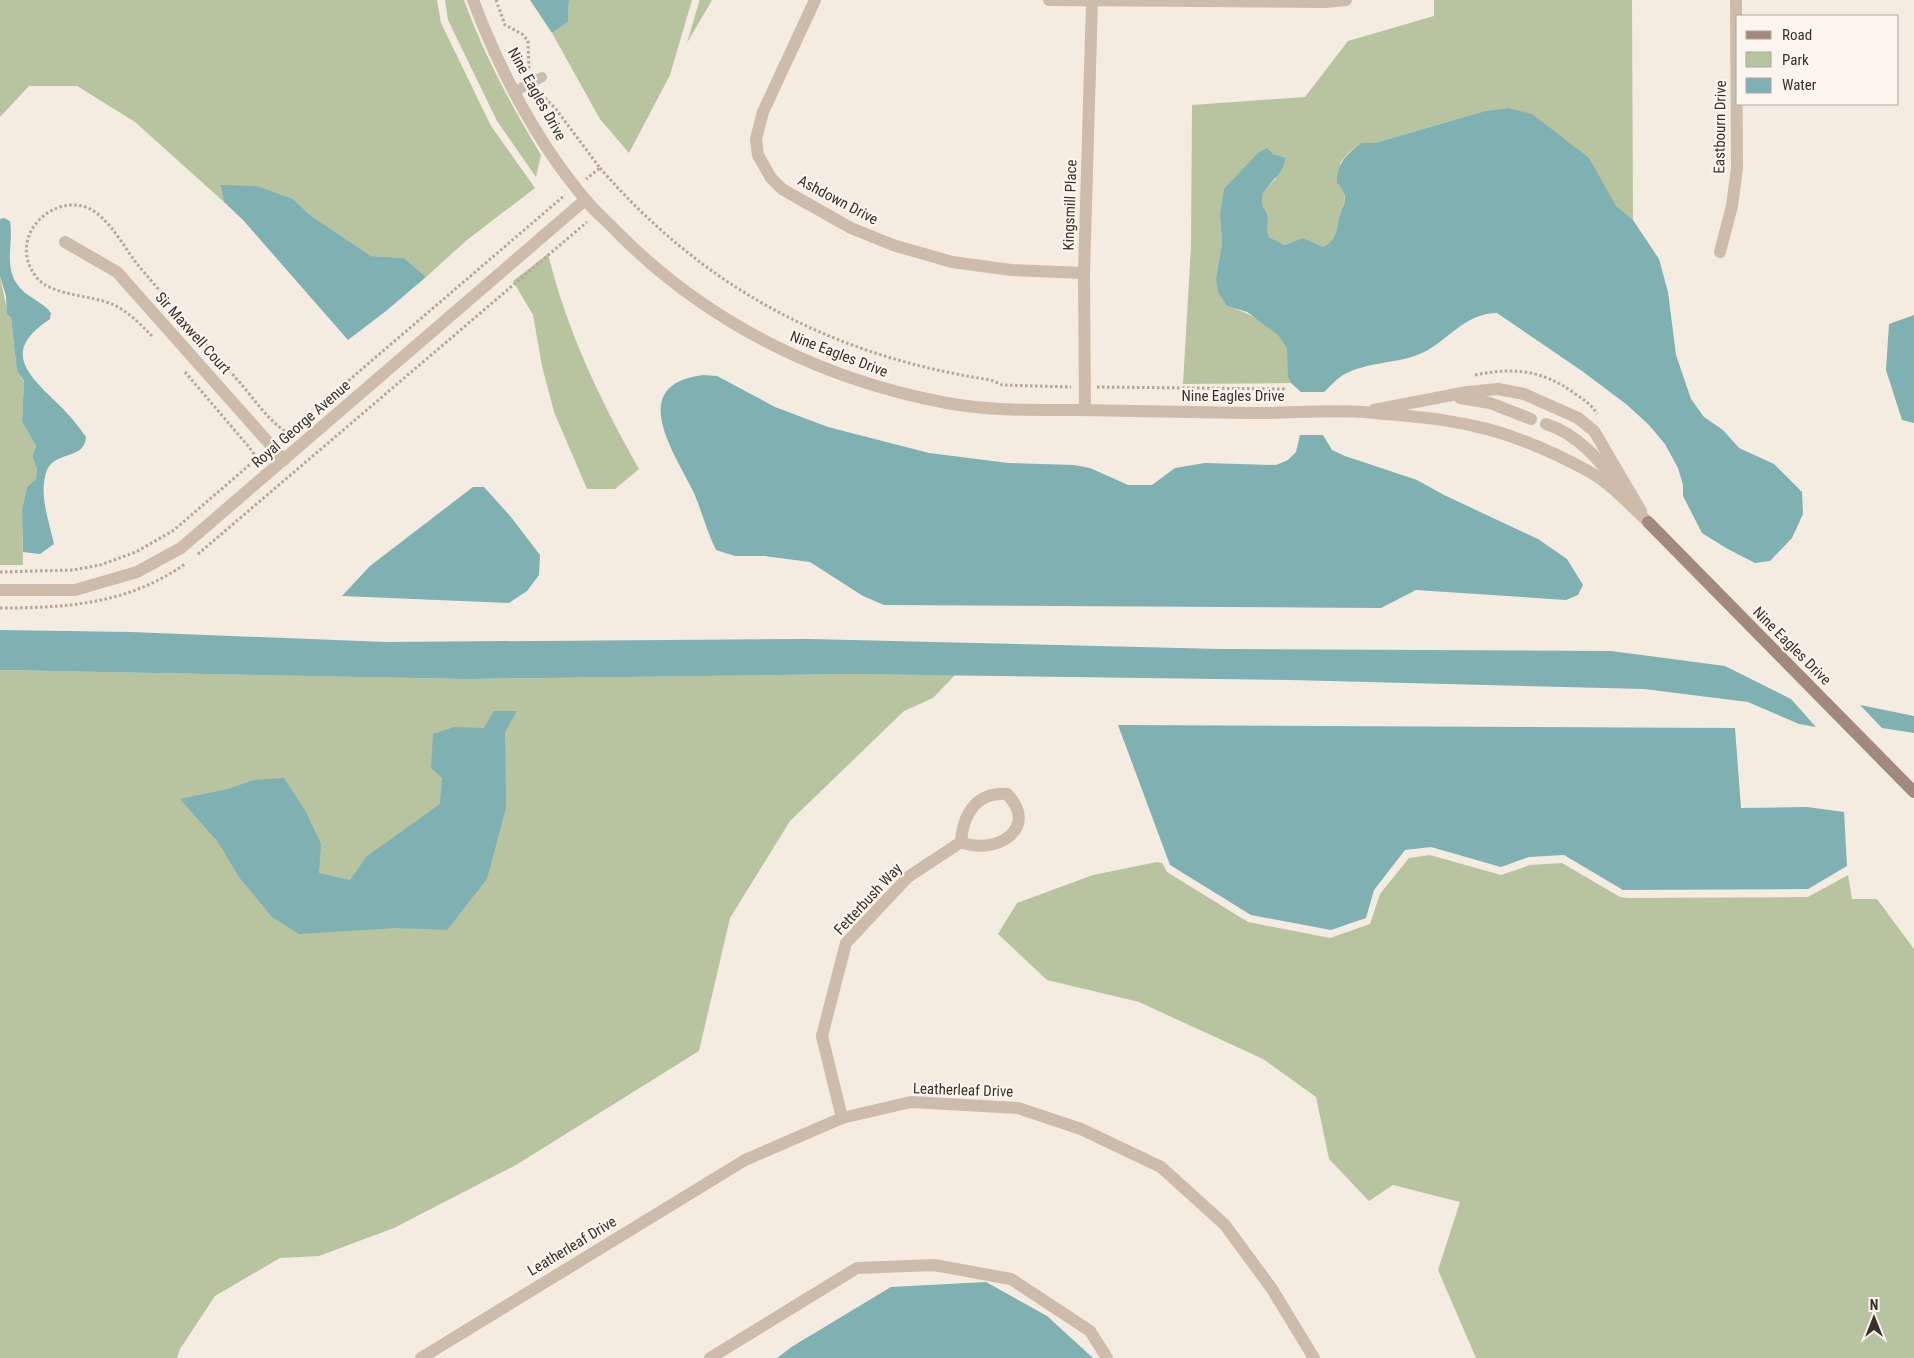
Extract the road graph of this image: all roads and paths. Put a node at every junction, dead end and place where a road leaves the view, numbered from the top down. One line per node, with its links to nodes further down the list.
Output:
1 (473, 0): 11 (street, Nine Eagles Drive)
2 (496, 0): 10 (path)
3 (814, 0): 19 (street, Ashdown Drive)
4 (1049, 0): 7 (street)
5 (1346, 0): 8 (street)
6 (1736, 0): 9 (street, Eastbourn Drive)
7 (1092, 1): 8 (street); 19 (street, Kingsmill Place)
8 (1325, 1)
9 (1736, 15)
10 (538, 79): 11 (lane); 13 (path)
11 (514, 92): 16 (street, Nine Eagles Drive)
12 (1737, 105): 18 (street, Eastbourn Drive)
13 (600, 168): 14 (path); 23 (path)
14 (584, 180)
15 (568, 193): 20 (path)
16 (585, 200): 27 (street, Nine Eagles Drive); 32 (street, Royal George Avenue)
17 (66, 242): 32 (street, Sir Maxwell Court)
18 (1720, 252)
19 (1084, 273): 27 (street, Kingsmill Place)
20 (156, 339)
21 (178, 365): 34 (path)
22 (1471, 376): 29 (path)
23 (1071, 388)
24 (1095, 388): 26 (path)
25 (1448, 396): 28 (street, Nine Eagles Drive); 30 (street, Nine Eagles Drive); 33 (street, Nine Eagles Drive)
26 (1292, 398)
27 (1085, 410): 28 (street, Nine Eagles Drive)
28 (1361, 412): 33 (street, Nine Eagles Drive)
29 (1598, 416)
30 (1531, 419)
31 (1546, 424): 33 (street, Nine Eagles Drive)
32 (284, 460): 35 (street, Royal George Avenue)
33 (1648, 522): 36 (street, Nine Eagles Drive)
34 (0, 572)
35 (0, 590)
36 (1914, 792)
37 (961, 842): 37 (street); 38 (street, Fetterbush Way)
38 (842, 1118): 39 (street, Leatherleaf Drive); 42 (street, Leatherleaf Drive)
39 (421, 1358)
40 (710, 1358): 41 (street)
41 (1107, 1358)
42 (1314, 1358)

